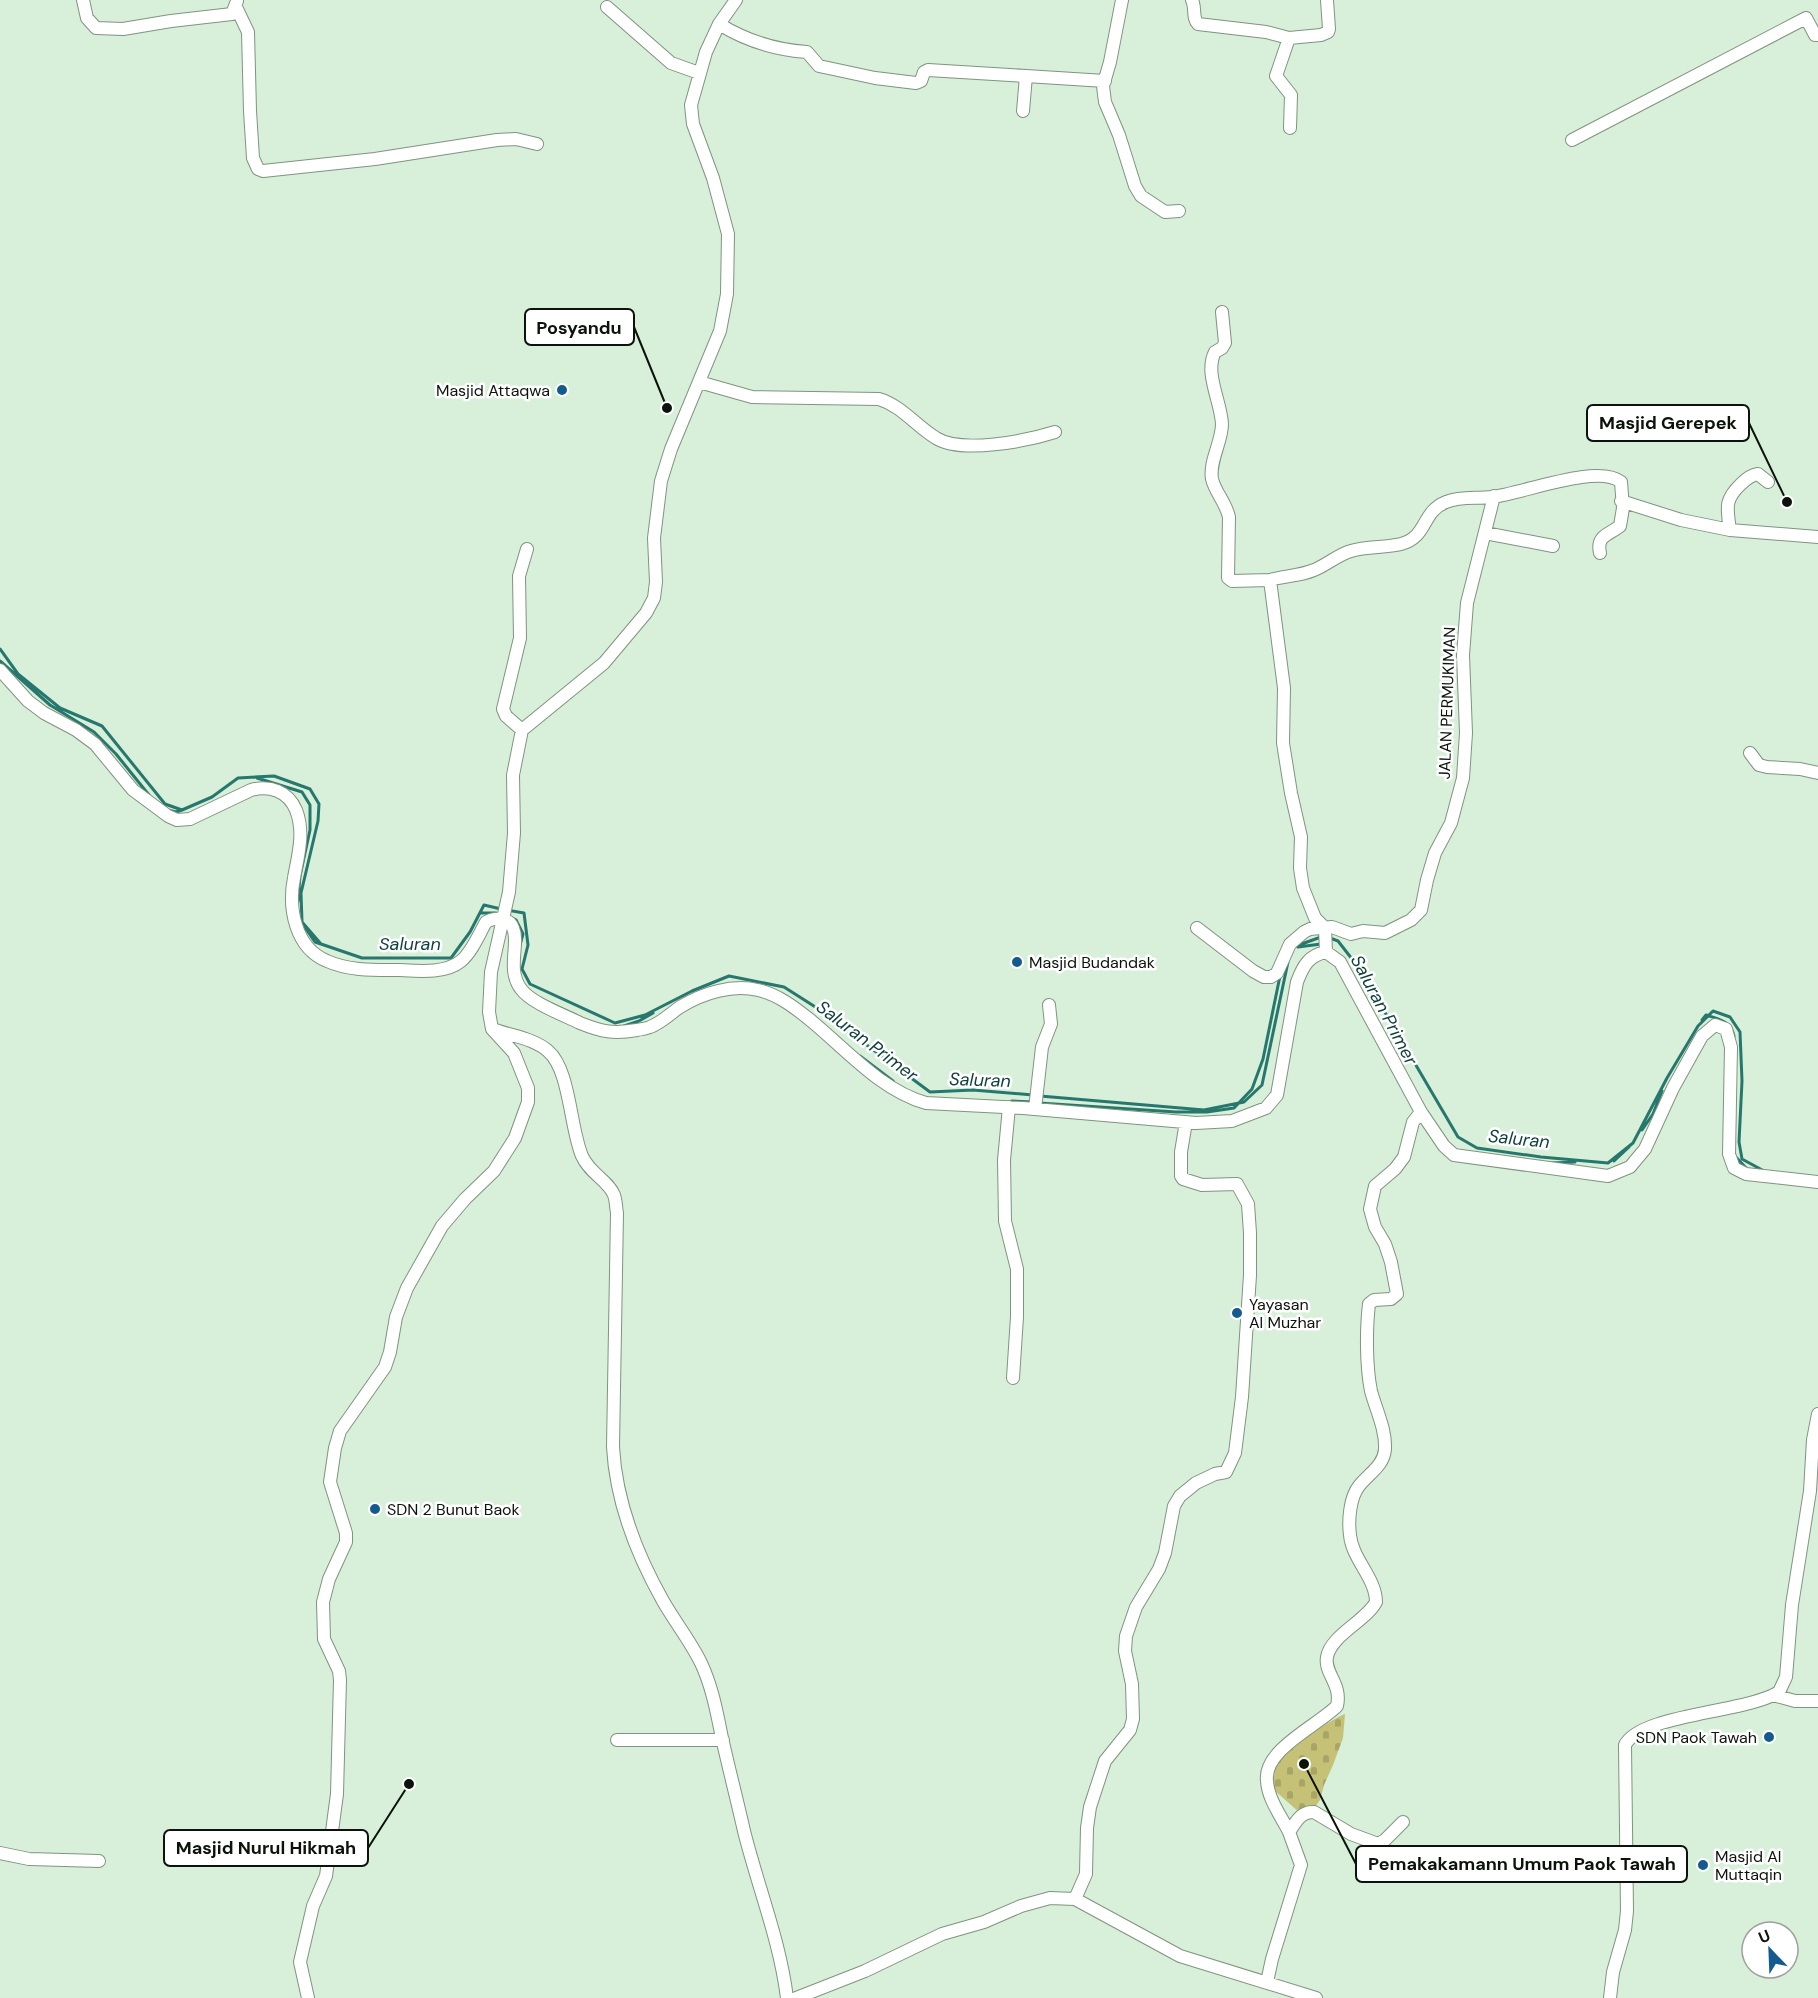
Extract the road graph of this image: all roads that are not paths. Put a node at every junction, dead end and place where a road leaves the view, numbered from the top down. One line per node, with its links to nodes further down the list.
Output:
1 (83, 0): 6 (street)
2 (736, 0): 8 (street)
3 (1122, 0): 13 (street)
4 (1192, 0): 10 (street)
5 (1327, 0): 10 (street)
6 (236, 3): 17 (street)
7 (607, 7): 11 (street)
8 (719, 24): 11 (street); 12 (street)
9 (1818, 35): 16 (street)
10 (1289, 38): 15 (street)
11 (699, 74): 20 (street)
12 (1026, 76): 13 (street); 14 (street)
13 (1105, 81): 18 (street)
14 (1023, 111)
15 (1290, 128)
16 (1572, 140)
17 (537, 144)
18 (1179, 212)
19 (1222, 312): 31 (street)
20 (699, 382): 21 (street); 33 (street)
21 (1055, 432)
22 (1768, 482): 25 (street)
23 (1494, 496): 24 (street); 26 (street, JALAN PERMUKIMAN); 31 (street)
24 (1621, 501): 25 (street); 30 (street)
25 (1730, 530): 27 (street)
26 (1485, 533): 28 (street); 38 (street, JALAN PERMUKIMAN)
27 (1818, 537)
28 (1553, 546)
29 (527, 549): 33 (street)
30 (1600, 553)
31 (1270, 580): 38 (street)
32 (0, 670): 36 (street)
33 (522, 730): 36 (street)
34 (1750, 753): 35 (street)
35 (1818, 773)
36 (502, 917): 41 (street); 43 (street)
37 (1197, 928): 38 (street, JALAN PERMUKIMAN)
38 (1325, 930): 39 (street)
39 (1326, 950): 44 (street); 45 (street)
40 (1050, 1005): 42 (street)
41 (492, 1029): 52 (street); 59 (street)
42 (1036, 1101): 43 (street); 45 (street)
43 (1009, 1107): 47 (street)
44 (1421, 1112): 46 (street); 54 (street)
45 (1186, 1122): 57 (street)
46 (1818, 1182)
47 (1013, 1378)
48 (1817, 1418): 49 (street)
49 (1776, 1693): 50 (street); 63 (street)
50 (1818, 1699)
51 (617, 1740): 52 (street)
52 (723, 1740): 60 (street)
53 (1402, 1822): 54 (street)
54 (1289, 1832): 58 (street)
55 (0, 1852): 56 (street)
56 (99, 1861)
57 (1075, 1899): 58 (street); 61 (street)
58 (1267, 1982): 62 (street)
59 (308, 1998)
60 (787, 1998)
61 (796, 1998)
62 (1316, 1998)
63 (1610, 1998)

